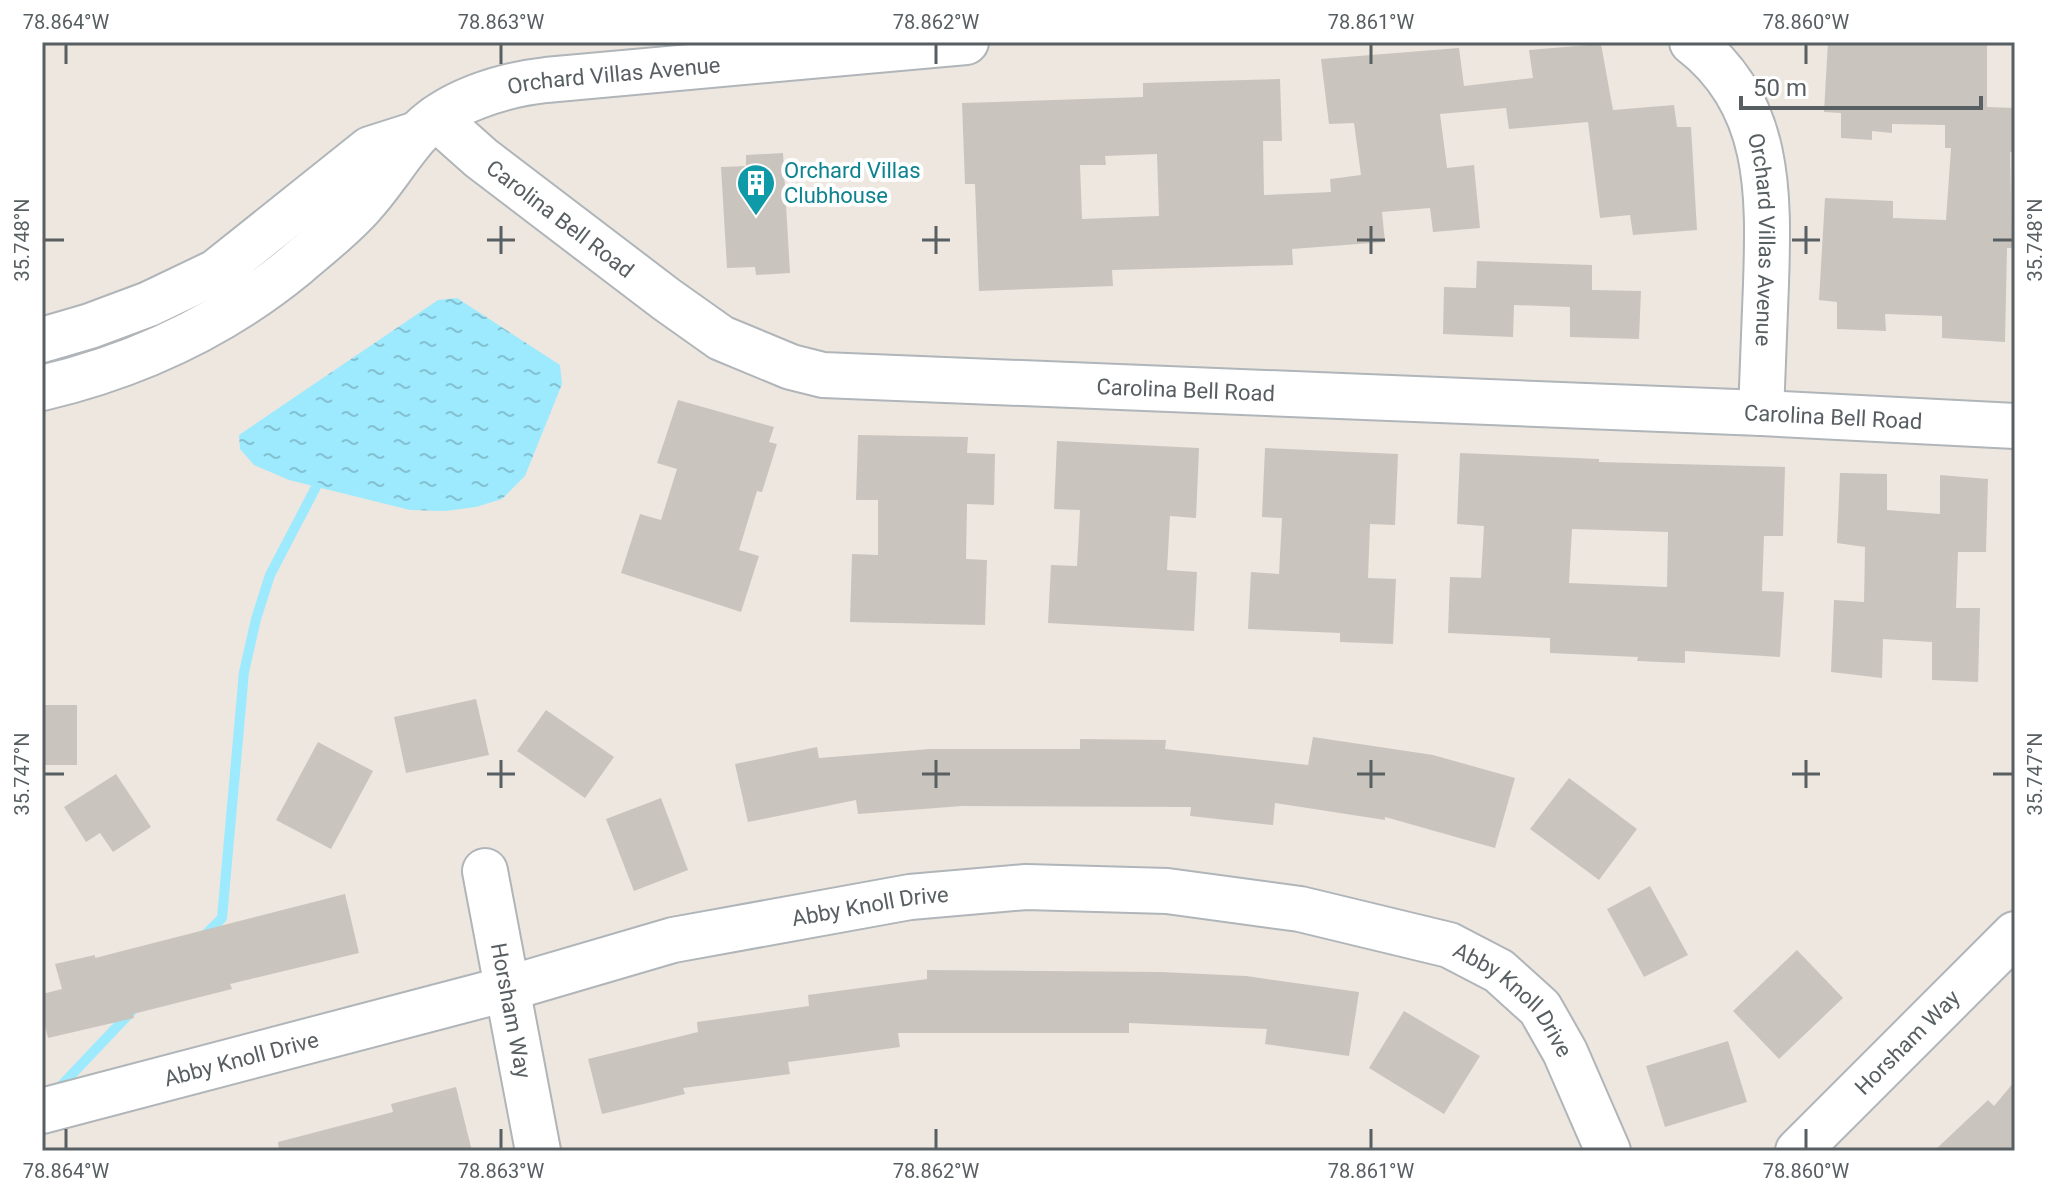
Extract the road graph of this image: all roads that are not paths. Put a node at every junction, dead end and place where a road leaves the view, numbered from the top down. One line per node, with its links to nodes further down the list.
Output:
1 (966, 42): 3 (street, Orchard Villas Avenue)
2 (1692, 42): 8 (street, Orchard Villas Avenue)
3 (427, 126): 4 (street, Orchard Villas Avenue); 6 (street, Orchard Villas Avenue); 8 (street, Carolina Bell Road)
4 (149, 304): 5 (street, Orchard Villas Avenue); 6 (street)
5 (42, 340)
6 (171, 345): 7 (street, Orchard Villas Avenue)
7 (42, 388)
8 (1761, 413): 9 (street, Carolina Bell Road)
9 (2015, 426)
10 (485, 871): 12 (street, Horsham Way)
11 (2015, 934): 16 (street, Horsham Way)
12 (506, 989): 13 (street, Abby Knoll Drive); 14 (street, Horsham Way); 15 (street, Abby Knoll Drive)
13 (42, 1111)
14 (538, 1151)
15 (1608, 1151)
16 (1798, 1151)

